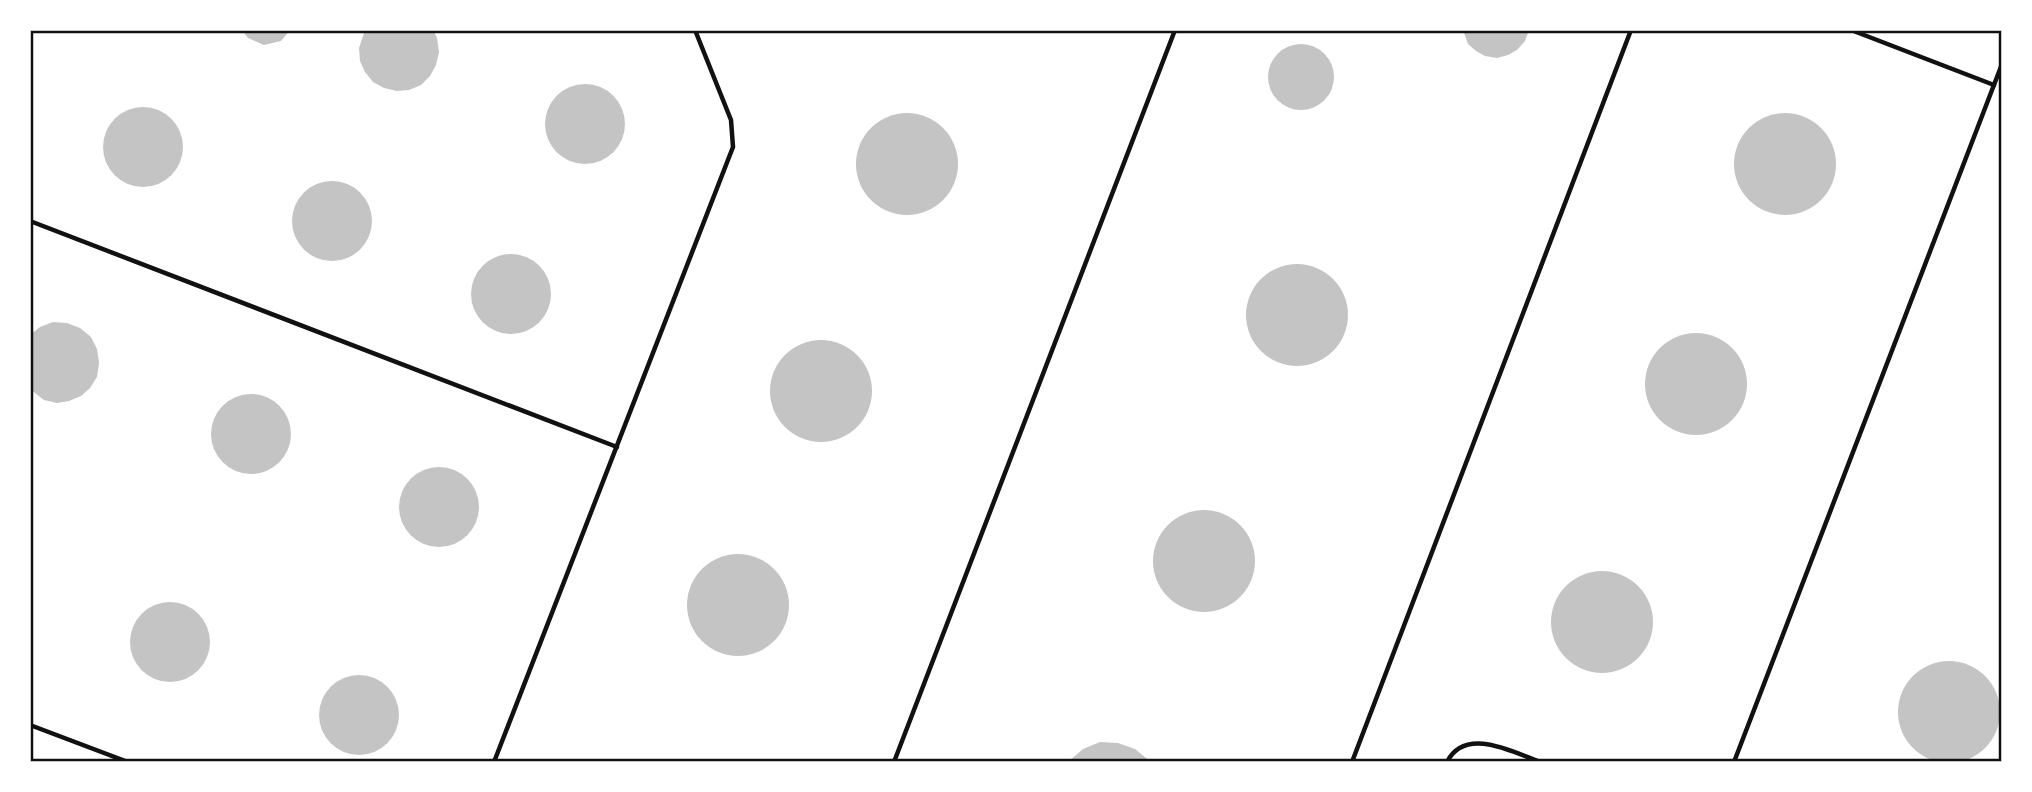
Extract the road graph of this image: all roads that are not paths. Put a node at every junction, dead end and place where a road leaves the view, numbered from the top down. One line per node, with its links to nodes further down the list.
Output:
1 (695, 30): 8 (lane)
2 (1175, 30): 12 (lane)
3 (1631, 30): 13 (lane)
4 (1850, 30): 6 (lane)
5 (2002, 64): 6 (lane)
6 (1994, 85): 16 (lane)
7 (30, 221): 8 (lane)
8 (617, 447): 11 (lane)
9 (30, 725): 10 (lane)
10 (128, 762)
11 (494, 762)
12 (894, 762)
13 (1352, 762)
14 (1447, 762): 15 (lane)
15 (1540, 762)
16 (1734, 762)

